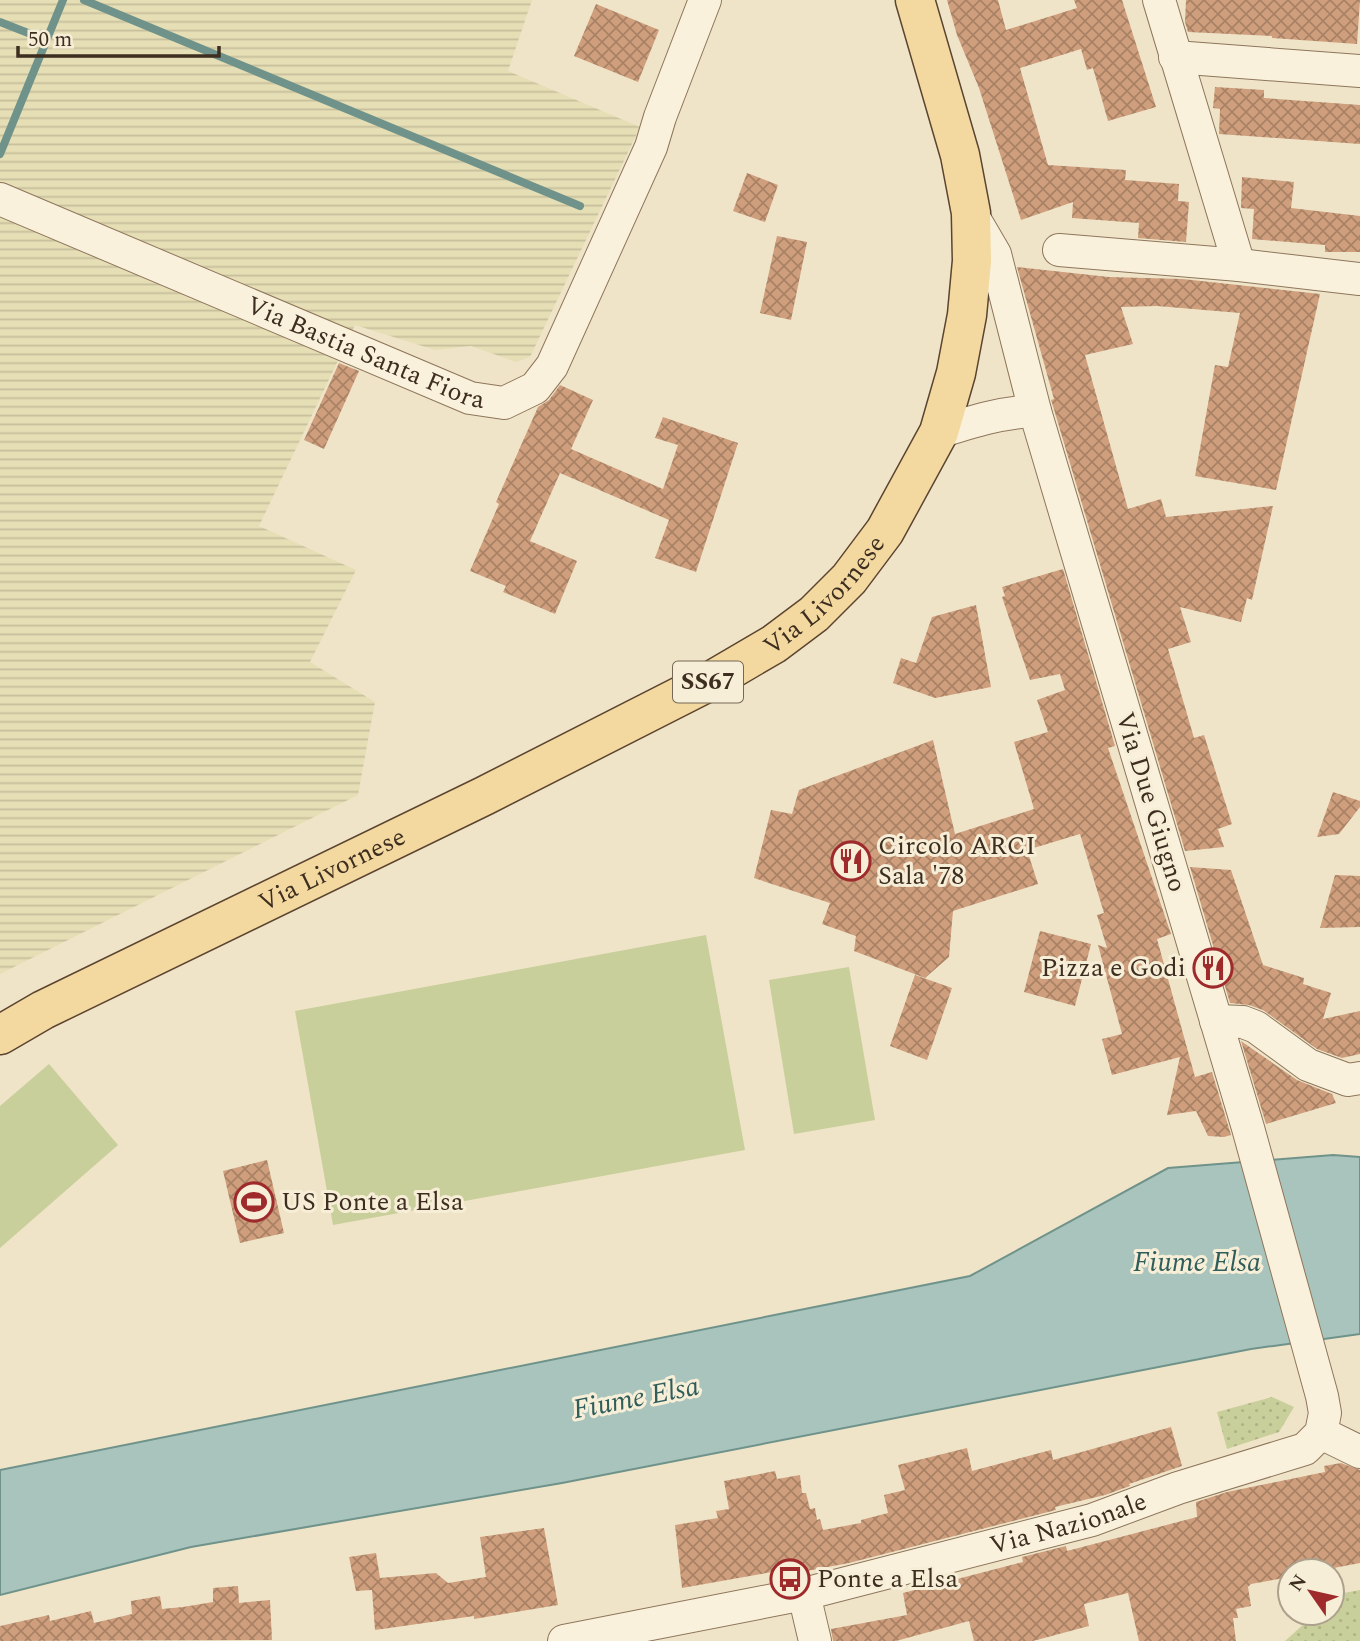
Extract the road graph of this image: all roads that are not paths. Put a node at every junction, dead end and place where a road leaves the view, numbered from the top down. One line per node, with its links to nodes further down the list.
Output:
1 (705, 0): 6 (street, Via Bastia Santa Fiora)
2 (915, 0): 7 (main road, Via Livornese / SS67)
3 (1159, 0): 4 (street)
4 (1175, 57): 5 (street); 9 (street)
5 (1360, 71)
6 (0, 200)
7 (971, 213): 11 (street, Via Due Giugno); 12 (main road, Via Livornese / SS67)
8 (1059, 250): 9 (street)
9 (1238, 265): 10 (street)
10 (1360, 279)
11 (1035, 411): 12 (street); 13 (street, Via Due Giugno)
12 (939, 432): 14 (main road, Via Livornese / SS67)
13 (1216, 1021): 15 (street); 16 (street, Via Due Giugno)
14 (0, 1035)
15 (1360, 1078)
16 (1321, 1433): 17 (street); 18 (street, Via Nazionale)
17 (1360, 1452)
18 (804, 1594): 19 (street, Via Nazionale); 20 (street)
19 (564, 1641)
20 (815, 1641)

